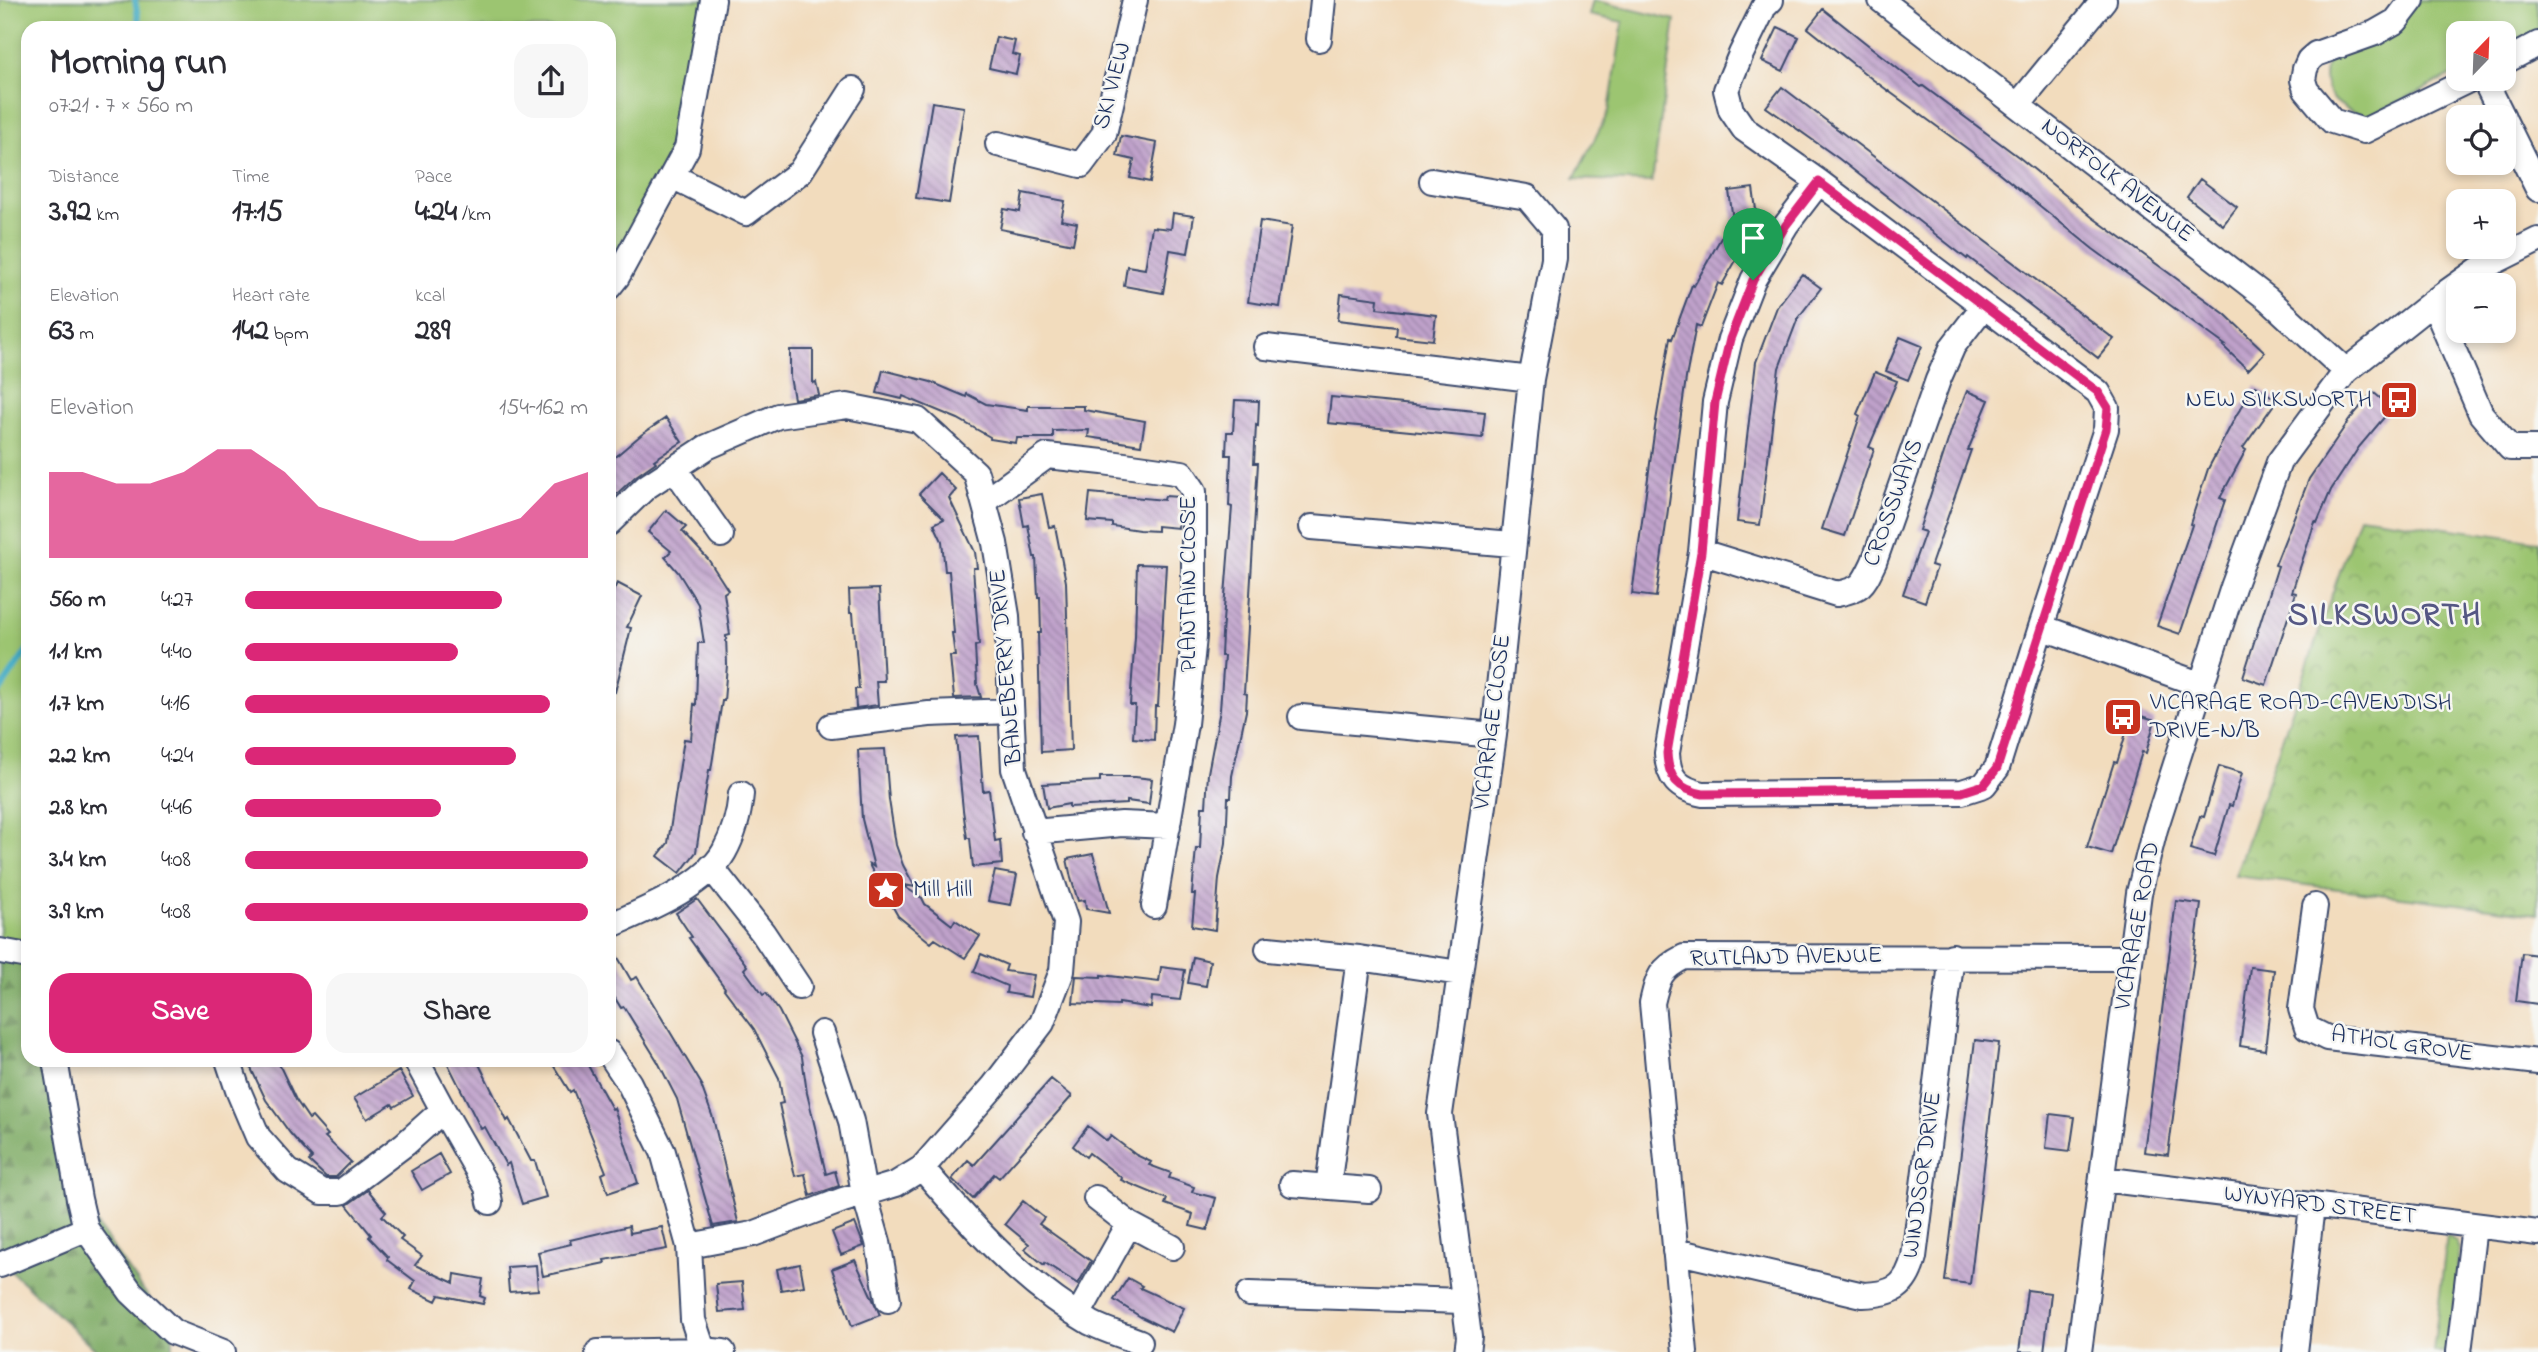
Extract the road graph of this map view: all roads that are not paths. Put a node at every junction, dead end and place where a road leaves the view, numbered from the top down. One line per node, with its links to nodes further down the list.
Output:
1 (713, 0): 16 (street)
2 (1135, 0): 15 (street, SKI VIEW)
3 (1323, 0): 8 (street)
4 (1771, 0): 18 (street)
5 (1881, 0): 13 (street, NORFOLK AVENUE)
6 (2104, 0): 13 (street)
7 (2412, 0): 12 (street)
8 (1319, 39)
9 (2538, 44): 10 (street)
10 (2516, 56)
11 (853, 89): 16 (street)
12 (2446, 91)
13 (2018, 105): 25 (street, NORFOLK AVENUE)
14 (2516, 143): 19 (street)
15 (999, 144)
16 (672, 176): 21 (street)
17 (1432, 181): 26 (street, VICARAGE CLOSE)
18 (1819, 182): 23 (street); 34 (street)
19 (2538, 189)
20 (2538, 240): 22 (street, VICARAGE ROAD)
21 (616, 278)
22 (2433, 302): 25 (street, VICARAGE ROAD); 27 (street)
23 (1983, 307): 34 (street, CROSSWAYS); 35 (street)
24 (1266, 347): 26 (street)
25 (2346, 371): 36 (street, VICARAGE ROAD)
26 (1531, 379): 33 (street, VICARAGE CLOSE)
27 (2538, 448)
28 (674, 468): 29 (street, BANEBERRY DRIVE); 30 (street, BANEBERRY DRIVE); 32 (street)
29 (984, 502): 37 (street, BANEBERRY DRIVE); 42 (street, PLANTAIN CLOSE)
30 (616, 516)
31 (1312, 527): 33 (street)
32 (721, 535)
33 (1512, 544): 40 (street, VICARAGE CLOSE)
34 (1701, 552): 35 (street)
35 (2041, 628): 36 (street)
36 (2202, 685): 53 (street, VICARAGE ROAD)
37 (1011, 711): 39 (street); 43 (street, BANEBERRY DRIVE)
38 (1301, 717): 40 (street)
39 (831, 726)
40 (1494, 735): 54 (street, VICARAGE CLOSE)
41 (741, 794): 44 (street)
42 (1168, 826): 43 (street); 45 (street, PLANTAIN CLOSE)
43 (1034, 832): 63 (street, BANEBERRY DRIVE)
44 (711, 867): 47 (street); 55 (street)
45 (1154, 906)
46 (2315, 906): 57 (street, ATHOL GROVE)
47 (616, 923)
48 (1268, 949): 52 (street)
49 (0, 951): 50 (street)
50 (21, 956)
51 (1952, 956): 53 (street, RUTLAND AVENUE); 78 (street, WINDSOR DRIVE); 78 (street, RUTLAND AVENUE)
52 (1359, 958): 54 (street); 66 (street)
53 (2130, 958): 64 (street, VICARAGE ROAD)
54 (1460, 973): 82 (street, VICARAGE CLOSE)
55 (799, 987)
56 (822, 1033): 68 (street)
57 (2538, 1062)
58 (616, 1064): 76 (street)
59 (56, 1067): 74 (street)
60 (230, 1067): 62 (street)
61 (420, 1067): 62 (street)
62 (443, 1110): 70 (street)
63 (922, 1168): 68 (street, BANEBERRY DRIVE); 83 (street)
64 (2102, 1180): 71 (street, WYNYARD STREET); 91 (street, VICARAGE ROAD)
65 (1293, 1184): 66 (street)
66 (1328, 1187): 67 (street)
67 (1368, 1190)
68 (864, 1193): 76 (street, BANEBERRY DRIVE); 81 (street)
69 (1096, 1198): 72 (street)
70 (490, 1202)
71 (2312, 1206): 73 (street, WYNYARD STREET); 92 (street)
72 (1129, 1224): 77 (street); 83 (street)
73 (2474, 1226): 75 (street, WYNYARD STREET); 93 (street)
74 (86, 1229): 79 (street); 84 (street)
75 (2538, 1233)
76 (689, 1246): 86 (street)
77 (1172, 1247)
78 (1675, 1251): 90 (street, RUTLAND AVENUE)
79 (0, 1265)
80 (1249, 1294): 82 (street)
81 (888, 1300)
82 (1463, 1301): 89 (street, VICARAGE CLOSE)
83 (1078, 1315): 85 (street)
84 (173, 1342): 87 (street)
85 (1140, 1342)
86 (713, 1351): 88 (street)
87 (223, 1352)
88 (598, 1352)
89 (1467, 1352)
90 (1685, 1352)
91 (2079, 1352)
92 (2295, 1352)
93 (2459, 1352)

